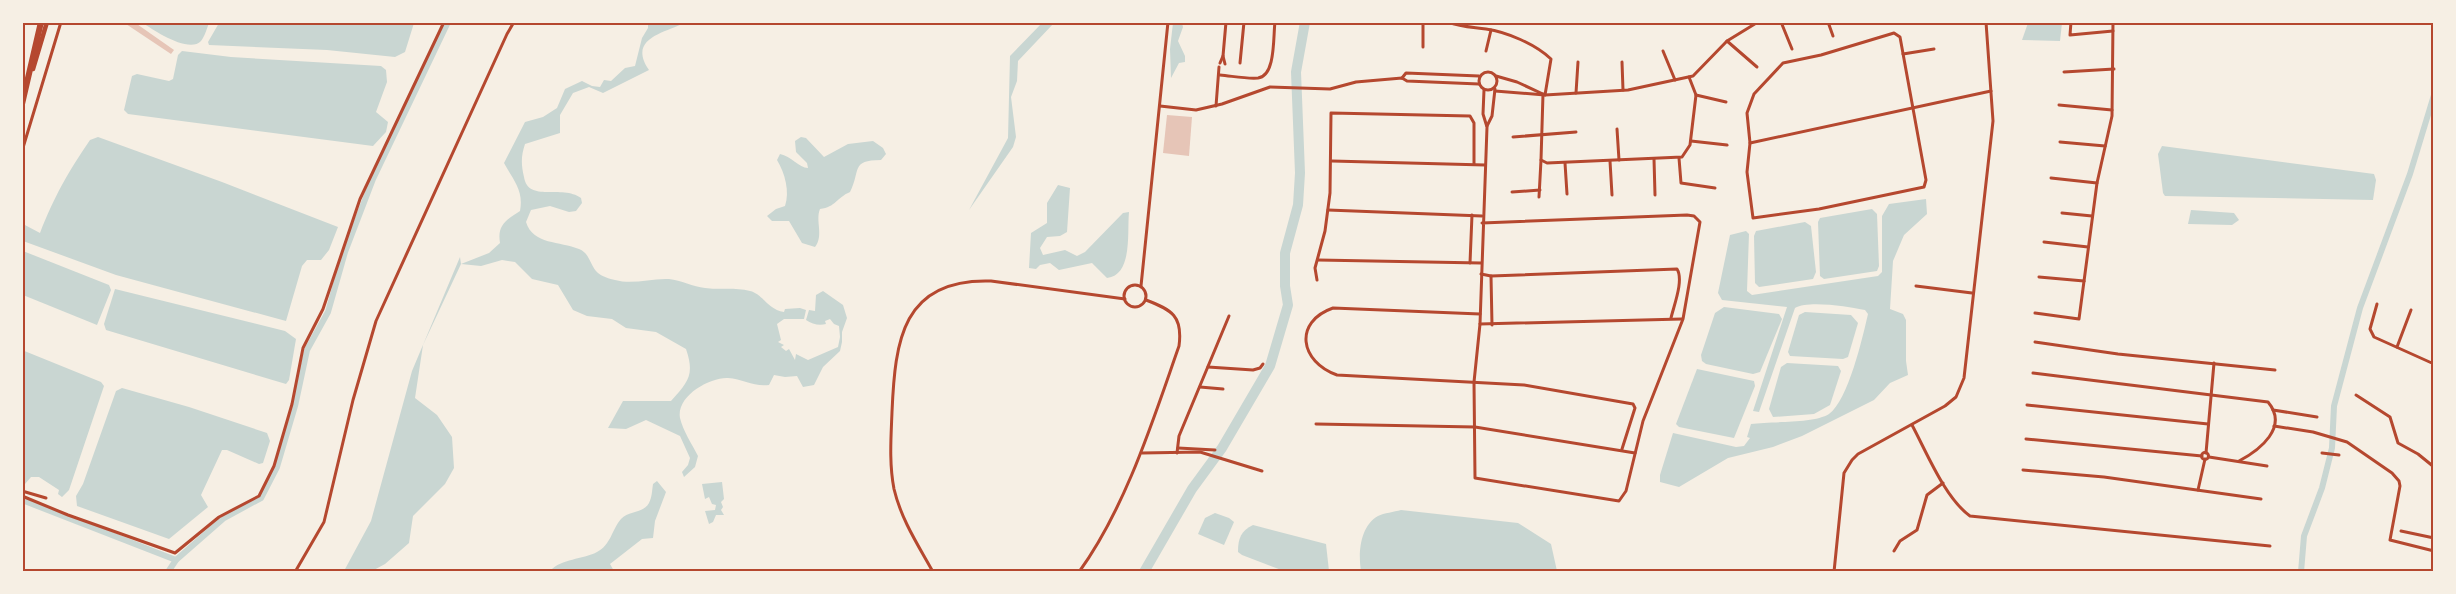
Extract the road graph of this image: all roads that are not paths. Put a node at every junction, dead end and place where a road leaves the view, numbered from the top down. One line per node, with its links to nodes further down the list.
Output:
1 (41, 22): 50 (highway)
2 (47, 22): 50 (main road)
3 (61, 22): 66 (street)
4 (444, 22): 155 (street)
5 (514, 22): 163 (street)
6 (1168, 22): 52 (street)
7 (1226, 22): 28 (street)
8 (1244, 22): 31 (street)
9 (1275, 22): 33 (street)
10 (1424, 22): 22 (street)
11 (1448, 22): 18 (street)
12 (1758, 22): 21 (street)
13 (1781, 22): 23 (street)
14 (1828, 22): 20 (street)
15 (1986, 22): 45 (street)
16 (2071, 22): 19 (street)
17 (2113, 23): 19 (street)
18 (1491, 30): 25 (street); 47 (street)
19 (2114, 31): 34 (street)
20 (1833, 36)
21 (1727, 41): 32 (street); 38 (street)
22 (1423, 46)
23 (1792, 49)
24 (1934, 49): 27 (street)
25 (1486, 51)
26 (1663, 51): 40 (street)
27 (1903, 54): 54 (street); 63 (street)
28 (1223, 56): 33 (street); 33 (street)
29 (1578, 62): 46 (street)
30 (1622, 62): 44 (street)
31 (1240, 63)
32 (1757, 67)
33 (1220, 69): 53 (street)
34 (2114, 69): 35 (street); 55 (street)
35 (2064, 72)
36 (1479, 76): 37 (street); 39 (street); 41 (street)
37 (1496, 76): 42 (street); 47 (street)
38 (1689, 77): 40 (street); 48 (street)
39 (1401, 78): 41 (street); 53 (street)
40 (1675, 80): 44 (street)
41 (1479, 84): 43 (street)
42 (1495, 89): 43 (street); 47 (street); 56 (street)
43 (1484, 90): 56 (street)
44 (1623, 90): 46 (street)
45 (1992, 91): 54 (street); 103 (street)
46 (1576, 93): 47 (street)
47 (1544, 94): 59 (street)
48 (1696, 95): 49 (street); 61 (street)
49 (1726, 102)
50 (22, 104)
51 (2059, 105): 55 (street)
52 (1160, 106): 53 (street); 101 (street)
53 (1216, 106)
54 (1913, 108): 63 (street); 63 (street)
55 (2112, 110): 65 (street)
56 (1486, 128): 75 (street)
57 (1617, 129): 70 (street)
58 (1576, 132): 59 (street)
59 (1542, 136): 60 (street); 69 (street)
60 (1513, 137)
61 (1691, 141): 64 (street); 67 (street)
62 (2060, 141): 65 (street)
63 (1750, 143)
64 (1727, 145)
65 (2105, 146): 77 (street)
66 (22, 151)
67 (1679, 158): 68 (street); 78 (street)
68 (1654, 159): 70 (street); 83 (street)
69 (1541, 160): 73 (street); 79 (street)
70 (1619, 160): 72 (street)
71 (1332, 161): 74 (street); 74 (street); 85 (street)
72 (1610, 161): 73 (street); 82 (street)
73 (1565, 163): 81 (street)
74 (1474, 164): 75 (street)
75 (1485, 165): 88 (street)
76 (2051, 178): 77 (street)
77 (2097, 183): 89 (street)
78 (1715, 188)
79 (1540, 190): 80 (street); 84 (street)
80 (1512, 192)
81 (1567, 194)
82 (1612, 195)
83 (1655, 195)
84 (1539, 197)
85 (1328, 210): 87 (street); 93 (street)
86 (2062, 213): 89 (street)
87 (1472, 215): 88 (street); 94 (street)
88 (1482, 216): 90 (street)
89 (2092, 216): 92 (street)
90 (1482, 223): 95 (street); 112 (street)
91 (2044, 242): 92 (street)
92 (2088, 247): 100 (street)
93 (1318, 260): 94 (street); 99 (street)
94 (1470, 263): 95 (street)
95 (1481, 263): 96 (street)
96 (1481, 274): 97 (street); 109 (street)
97 (1491, 276): 111 (street); 114 (street)
98 (2039, 277): 100 (street)
99 (1317, 280)
100 (2084, 281): 108 (street)
101 (1141, 286): 104 (street); 105 (street)
102 (1916, 286): 103 (street)
103 (1972, 293): 133 (street)
104 (1125, 299): 105 (street); 164 (street)
105 (1146, 300): 140 (street)
106 (2377, 304): 116 (street)
107 (2411, 310): 116 (street)
108 (2035, 313)
109 (1480, 314): 113 (street); 123 (street)
110 (1229, 316): 120 (street)
111 (1671, 318): 112 (street); 114 (street)
112 (1683, 319): 142 (street)
113 (1480, 324): 114 (street); 123 (street)
114 (1492, 326)
115 (2035, 342): 117 (street)
116 (2397, 347): 119 (street)
117 (2214, 363): 121 (street); 127 (street)
118 (1263, 364): 120 (street)
119 (2433, 364)
120 (1208, 367): 124 (street)
121 (2275, 370)
122 (2033, 373): 127 (street)
123 (1474, 382): 135 (street); 138 (street)
124 (1200, 387): 125 (street); 137 (street)
125 (1223, 389)
126 (2356, 395): 149 (street)
127 (2210, 396): 129 (street); 132 (street)
128 (2027, 405): 132 (street)
129 (2273, 410): 130 (street); 134 (street)
130 (2318, 417)
131 (1316, 424): 135 (street)
132 (2208, 424): 144 (street)
133 (1912, 425): 152 (street); 166 (street)
134 (2274, 426): 147 (street); 162 (street)
135 (1475, 427): 138 (street); 142 (street)
136 (2026, 439): 146 (street)
137 (1178, 447): 139 (street); 141 (street)
138 (1622, 449): 142 (street)
139 (1215, 450)
140 (1142, 453): 141 (street); 165 (street)
141 (1178, 453): 151 (street)
142 (1635, 453)
143 (2323, 453): 145 (street)
144 (2208, 455): 146 (street); 147 (street)
145 (2338, 455)
146 (2203, 458): 154 (street)
147 (2239, 461): 148 (street)
148 (2267, 466)
149 (2433, 467)
150 (2023, 470): 154 (street)
151 (1262, 471)
152 (1943, 483): 160 (street); 161 (street)
153 (22, 491): 156 (street)
154 (2198, 491): 157 (street)
155 (22, 496)
156 (46, 498)
157 (2261, 499)
158 (2401, 531): 159 (street)
159 (2433, 538)
160 (2270, 546)
161 (1894, 551)
162 (2433, 551)
163 (295, 572)
164 (933, 572)
165 (1079, 572)
166 (1834, 572)

